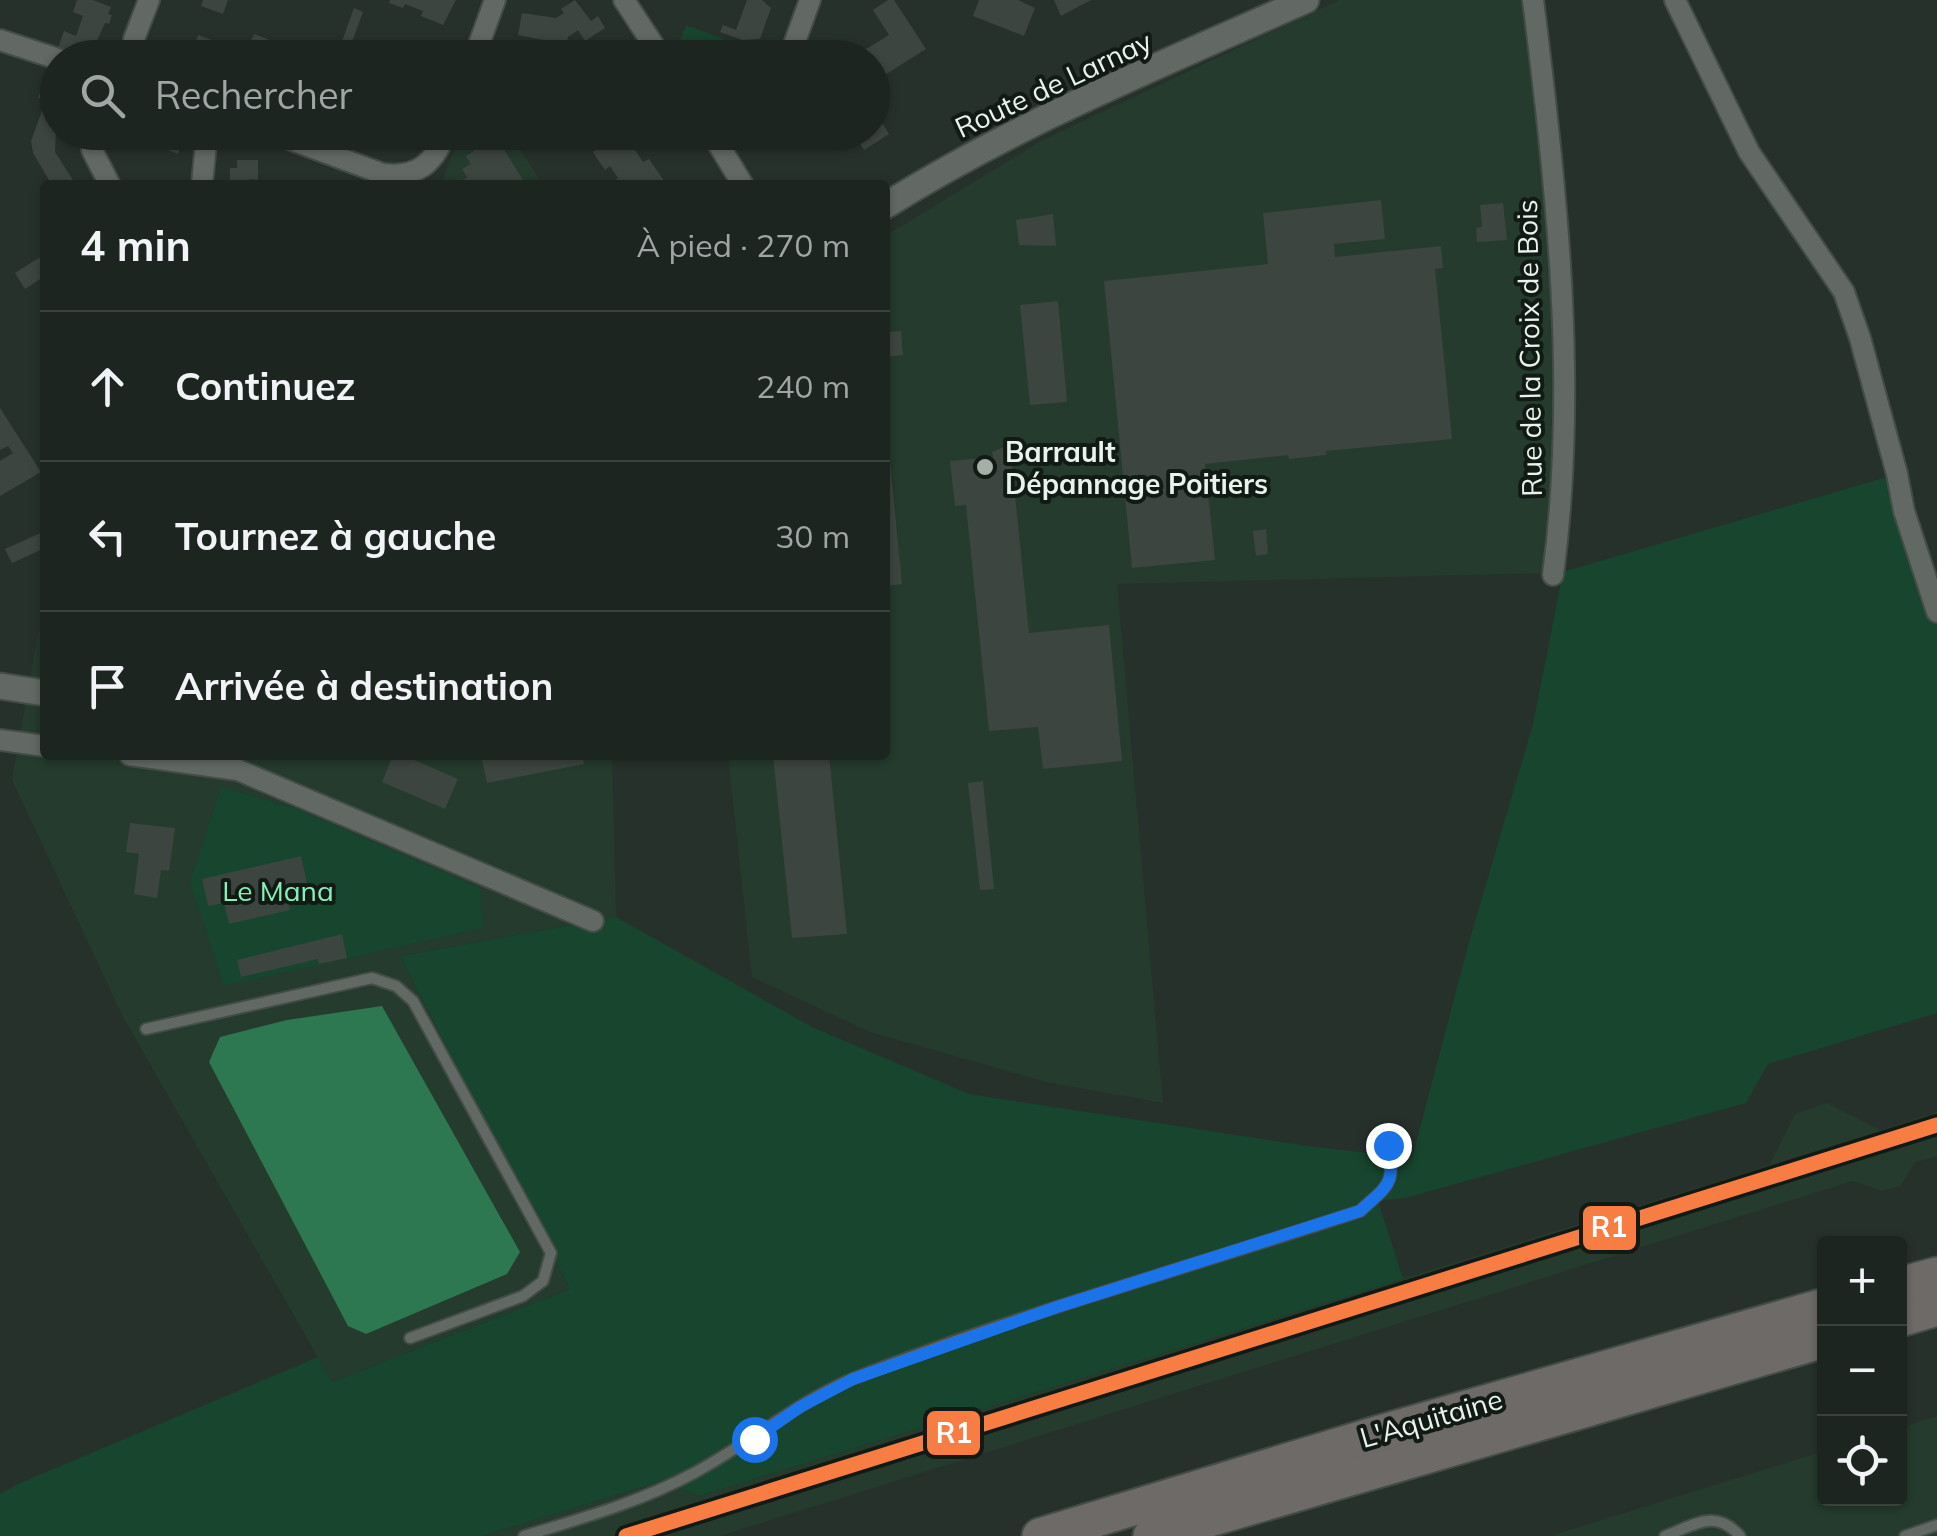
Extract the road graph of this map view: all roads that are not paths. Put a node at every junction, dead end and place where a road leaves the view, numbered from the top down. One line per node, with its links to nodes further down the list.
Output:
1 (149, 0): 9 (street)
2 (496, 0): 10 (street)
3 (624, 0): 11 (street)
4 (810, 0): 12 (street)
5 (1306, 0): 22 (street, Route de Larnay)
6 (1533, 0): 23 (street, Rue de la Croix de Bois)
7 (1675, 0): 24 (street)
8 (0, 40): 13 (street)
9 (134, 40)
10 (481, 40)
11 (650, 40)
12 (796, 40)
13 (40, 53)
14 (92, 150): 19 (street)
15 (205, 150): 20 (street)
16 (318, 150): 17 (street)
17 (437, 150)
18 (721, 150): 21 (street)
19 (107, 180)
20 (202, 180)
21 (740, 180)
22 (890, 203)
23 (1553, 575)
24 (1937, 612)
25 (0, 686): 26 (street)
26 (40, 692)
27 (0, 740): 28 (street)
28 (40, 745)
29 (166, 760): 30 (street)
30 (593, 921)
31 (146, 1029): 38 (lane)
32 (1388, 1145): 41 (lane)
33 (1937, 1275): 34 (highway)
34 (1907, 1283)
35 (1817, 1308): 42 (highway, L'Aquitaine)
36 (1937, 1308): 37 (highway)
37 (1907, 1316)
38 (410, 1338)
39 (1817, 1342): 43 (highway, L'Aquitaine)
40 (1937, 1525): 46 (lane)
41 (524, 1536)
42 (1040, 1536)
43 (1151, 1536)
44 (1665, 1536): 45 (lane)
45 (1740, 1536)
46 (1905, 1536)

